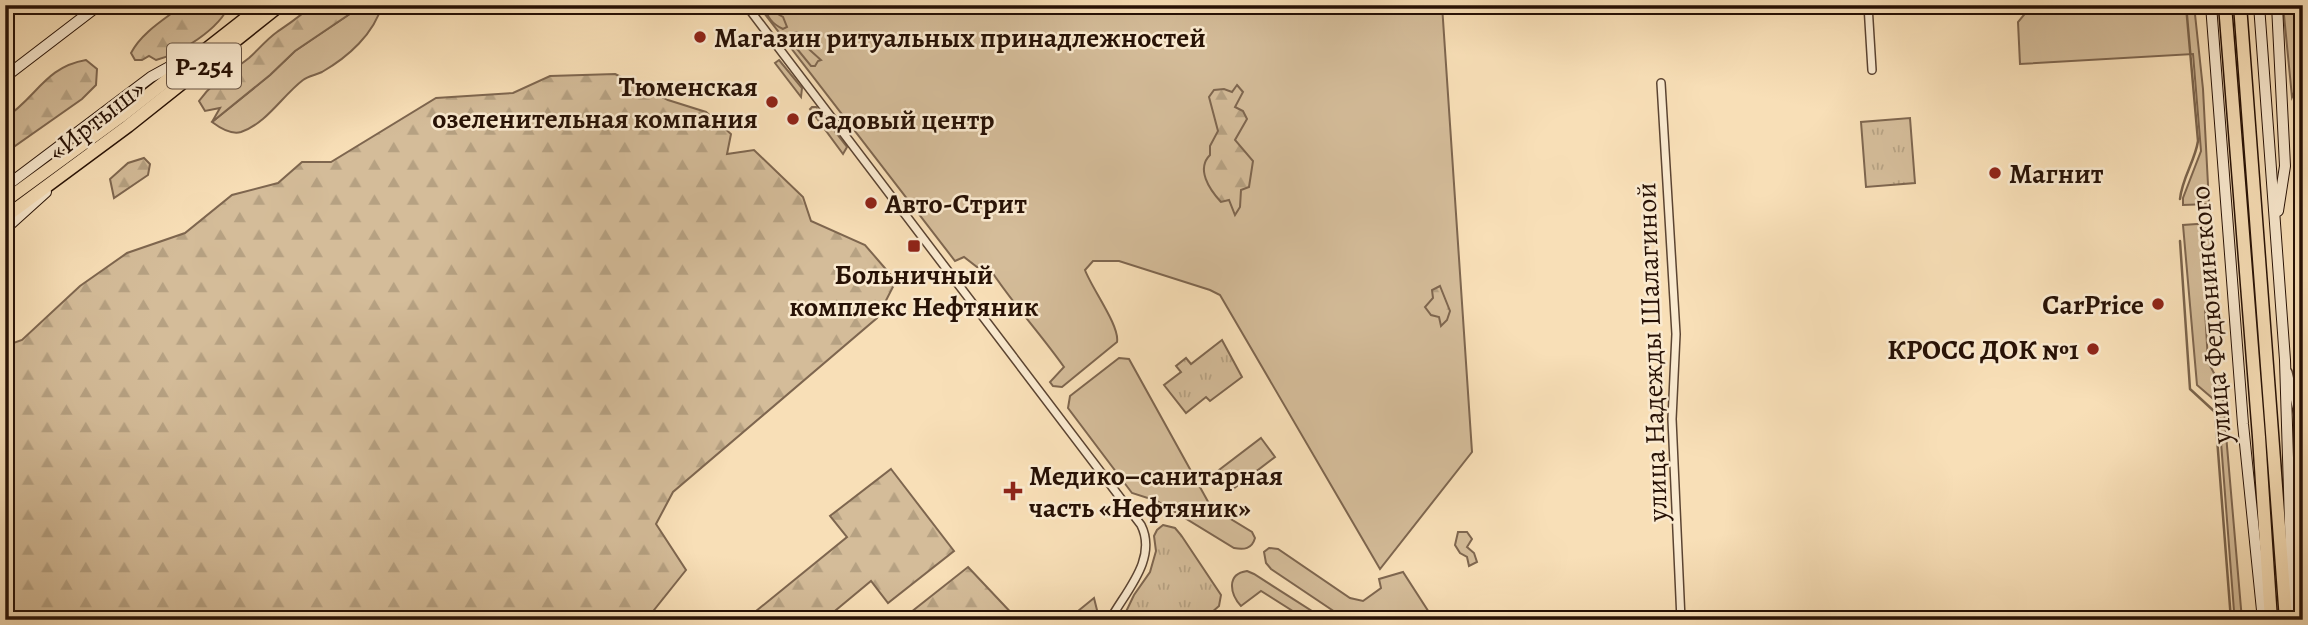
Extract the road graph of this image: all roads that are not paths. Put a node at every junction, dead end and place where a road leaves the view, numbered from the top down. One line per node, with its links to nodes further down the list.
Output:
1 (99, 5): 13 (main road)
2 (262, 5): 11 (highway, «Иртыш» / Р-254)
3 (280, 5): 15 (highway, «Иртыш» / Р-254)
4 (746, 5): 23 (street)
5 (1868, 5): 12 (street)
6 (2211, 5): 25 (main road, улица Федюнинского)
7 (2225, 5): 26 (highway, улица Федюнинского)
8 (2240, 5): 27 (highway, улица Федюнинского)
9 (2259, 5): 19 (main road)
10 (2277, 5): 19 (main road)
11 (213, 45): 16 (main road); 17 (highway, «Иртыш» / Р-254)
12 (1872, 70)
13 (5, 77)
14 (1661, 83): 24 (street, улица Надежды Шалагиной)
15 (58, 179): 18 (highway, «Иртыш» / Р-254); 20 (main road)
16 (5, 187)
17 (5, 201)
18 (5, 217)
19 (2275, 221): 21 (main road)
20 (5, 229)
21 (2285, 360): 22 (street); 28 (main road)
22 (2303, 481)
23 (1110, 620)
24 (1681, 620)
25 (2263, 620)
26 (2271, 620)
27 (2286, 620)
28 (2293, 620)

